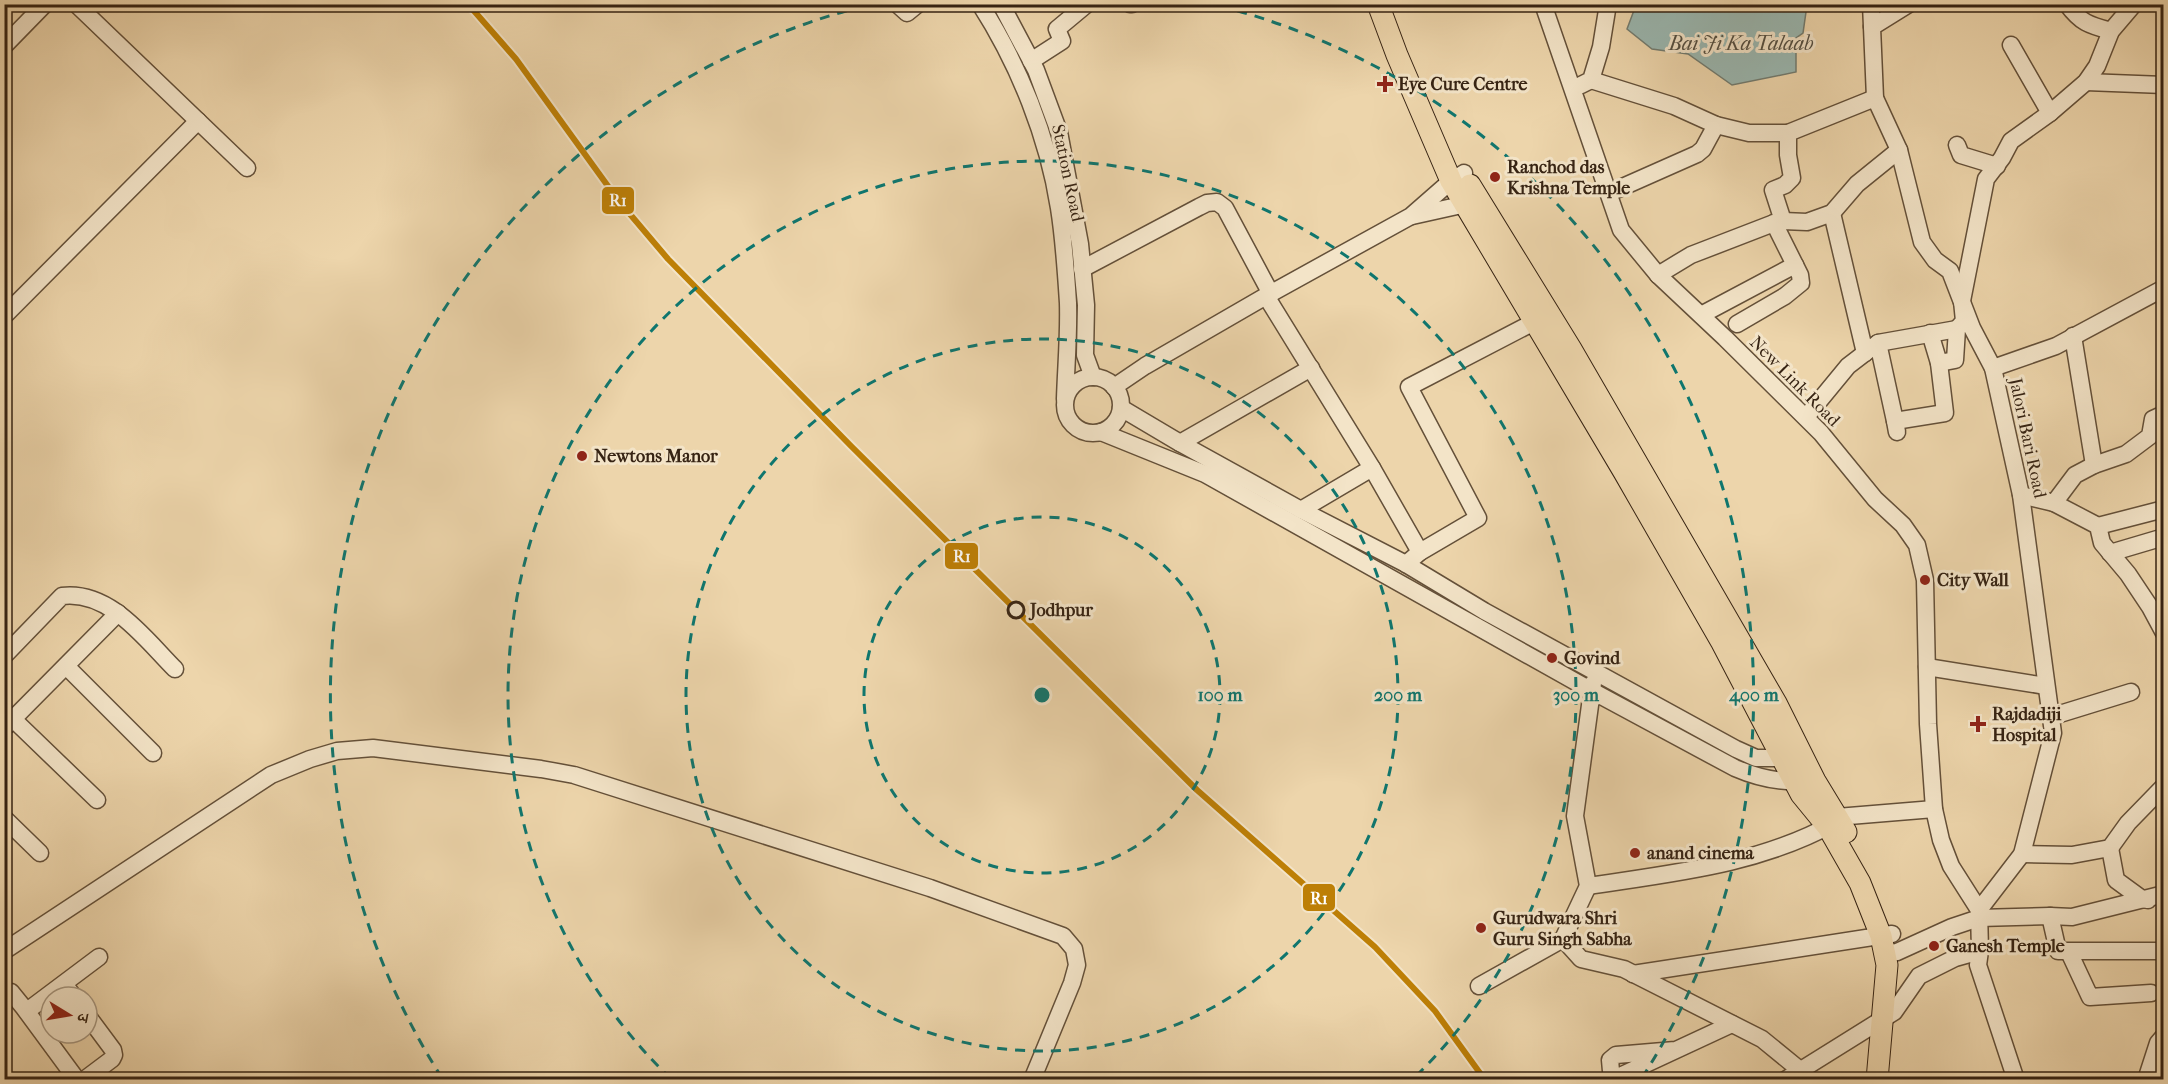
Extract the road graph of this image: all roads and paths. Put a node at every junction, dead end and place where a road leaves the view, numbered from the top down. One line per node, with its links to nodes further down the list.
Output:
1 (45, 4): 19 (street)
2 (76, 4): 27 (street)
3 (897, 4): 4 (street)
4 (918, 4)
5 (980, 4): 59 (street, Station Road)
6 (1001, 4): 20 (street, Station Road)
7 (1087, 4): 20 (street)
8 (1378, 4): 34 (main road)
9 (1393, 4): 34 (main road)
10 (1543, 4): 24 (street, New Link Road)
11 (1608, 4): 21 (street)
12 (1871, 4): 16 (street, Jalori Bari Road)
13 (1909, 4): 16 (street)
14 (2067, 4): 17 (street)
15 (2134, 4): 17 (street)
16 (1872, 27): 25 (street, Jalori Bari Road)
17 (2111, 31): 22 (street)
18 (2011, 45): 26 (street)
19 (4, 46)
20 (1031, 61): 41 (street, Station Road)
21 (1591, 80): 24 (street); 28 (street)
22 (2086, 82): 23 (street); 26 (street)
23 (2163, 85)
24 (1572, 90): 35 (street, New Link Road)
25 (1875, 98): 29 (street); 31 (street, Jalori Bari Road)
26 (2050, 113): 32 (street)
27 (198, 121): 33 (street); 47 (street)
28 (1716, 126): 29 (street); 35 (street)
29 (1788, 133): 39 (street)
30 (1957, 145): 32 (street)
31 (1899, 150): 37 (street); 45 (street, Jalori Bari Road)
32 (1997, 166): 45 (street)
33 (247, 168)
34 (1458, 177): 36 (main road); 38 (street)
35 (1609, 194): 42 (street, New Link Road)
36 (1472, 203): 38 (street); 48 (main road); 89 (main road)
37 (1832, 213): 39 (street); 53 (street)
38 (1411, 216): 44 (street)
39 (1779, 222): 40 (street); 42 (street)
40 (1795, 265): 46 (street); 49 (street)
41 (1082, 269): 44 (street); 57 (street, Station Road)
42 (1658, 274): 46 (street, New Link Road)
43 (2163, 288): 52 (street)
44 (1269, 295): 55 (street); 58 (street)
45 (1962, 301): 50 (street); 56 (street, Jalori Bari Road)
46 (1701, 315): 62 (street, New Link Road)
47 (4, 316)
48 (1534, 322): 73 (street); 89 (main road)
49 (1737, 324)
50 (1957, 329): 51 (street); 54 (street)
51 (1930, 333): 53 (street); 54 (street)
52 (2073, 336): 56 (street); 65 (street)
53 (1871, 348): 54 (street); 62 (street)
54 (1939, 363)
55 (1311, 368): 64 (street); 66 (street)
56 (1993, 368): 67 (street, Jalori Bari Road)
57 (1093, 377): 58 (street); 59 (street)
58 (1114, 387): 60 (street)
59 (1065, 399): 63 (street)
60 (1121, 408): 63 (street); 64 (street)
61 (2163, 414): 65 (street)
62 (1806, 417): 80 (street, New Link Road)
63 (1101, 432): 84 (street)
64 (1180, 443): 70 (street)
65 (2094, 465): 68 (street)
66 (1372, 468): 70 (street); 73 (street)
67 (2021, 495): 68 (street); 83 (street, Jalori Bari Road)
68 (2054, 503): 71 (street)
69 (2163, 509): 71 (street)
70 (1301, 510): 75 (street)
71 (2098, 526): 74 (street)
72 (2163, 537): 74 (street)
73 (1420, 552): 75 (street)
74 (2110, 553): 77 (street)
75 (1406, 564): 82 (street)
76 (118, 613): 78 (street); 79 (street); 81 (street)
77 (2163, 633)
78 (4, 656)
79 (66, 666): 87 (street); 88 (street)
80 (1927, 667): 83 (street); 93 (street, New Link Road)
81 (175, 669)
82 (1594, 673): 84 (street); 89 (street)
83 (2046, 686): 86 (street, Jalori Bari Road)
84 (1592, 691): 90 (street); 99 (street)
85 (2131, 692): 86 (street)
86 (2050, 717): 98 (street, Jalori Bari Road)
87 (9, 724): 92 (street)
88 (153, 753)
89 (1793, 758): 90 (main road)
90 (1805, 781): 95 (main road)
91 (2163, 786): 96 (street)
92 (97, 800)
93 (1934, 809): 95 (street); 103 (street, New Link Road)
94 (4, 818): 97 (street)
95 (1835, 822): 99 (street); 106 (main road)
96 (2110, 848): 98 (street); 101 (street)
97 (40, 854)
98 (2022, 854): 103 (street, Jalori Bari Road)
99 (1588, 886): 105 (street)
100 (2163, 894): 101 (street)
101 (2142, 899): 102 (street); 104 (street)
102 (2163, 902)
103 (1979, 914): 104 (street); 106 (street); 108 (street)
104 (2049, 916): 110 (street)
105 (1563, 939): 112 (street); 114 (street)
106 (1889, 944): 112 (street); 119 (main road)
107 (4, 951): 128 (street)
108 (1980, 951): 119 (street); 132 (street)
109 (2163, 951): 110 (street)
110 (2069, 952): 116 (street)
111 (99, 957): 113 (street)
112 (1634, 974): 120 (street)
113 (74, 985)
114 (1479, 986)
115 (4, 992): 118 (street)
116 (2151, 993)
117 (39, 1005): 118 (street)
118 (27, 1011): 126 (street)
119 (1889, 1016): 124 (street); 130 (main road); 131 (main road)
120 (1732, 1024): 123 (street); 124 (street)
121 (99, 1031): 127 (street)
122 (2163, 1036): 125 (street)
123 (1675, 1050)
124 (1810, 1071): 129 (street)
125 (2147, 1079)
126 (77, 1080)
127 (84, 1080)
128 (1032, 1080)
129 (1785, 1080)
130 (1877, 1080)
131 (1887, 1080)
132 (2016, 1080)

